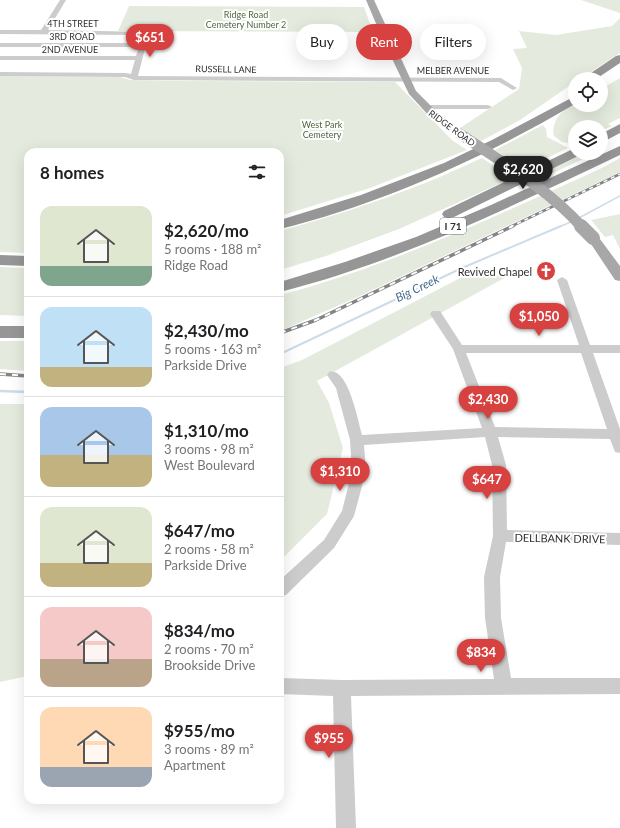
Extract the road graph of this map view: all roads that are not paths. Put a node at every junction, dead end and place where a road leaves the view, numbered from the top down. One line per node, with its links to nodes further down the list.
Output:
1 (63, 0): 5 (street)
2 (370, 0): 16 (main road, RIDGE ROAD)
3 (0, 32): 4 (street, 4TH STREET)
4 (27, 32): 5 (street, 4TH STREET); 7 (street)
5 (43, 32): 8 (street, 4TH STREET)
6 (0, 45): 7 (street, 3RD ROAD)
7 (19, 45): 8 (street, 3RD ROAD); 10 (street)
8 (143, 45): 11 (street)
9 (0, 58): 10 (street, 2ND AVENUE)
10 (11, 58): 11 (street, 2ND AVENUE); 14 (street)
11 (140, 58): 15 (street)
12 (620, 58): 13 (highway)
13 (599, 72)
14 (0, 74): 15 (street, RUSSELL LANE)
15 (134, 78): 16 (street, RUSSELL LANE)
16 (405, 80): 17 (street, MELBER AVENUE); 20 (main road, RIDGE ROAD)
17 (514, 88)
18 (568, 94): 24 (highway)
19 (568, 103): 24 (highway)
20 (425, 107): 21 (street); 31 (main road, RIDGE ROAD, bridge)
21 (488, 107)
22 (620, 128): 23 (highway)
23 (608, 135)
24 (496, 143): 27 (highway)
25 (620, 150): 33 (highway, I 71)
26 (568, 156): 30 (highway)
27 (284, 223)
28 (0, 260): 29 (highway)
29 (24, 261)
30 (284, 273)
31 (620, 277)
32 (562, 280): 40 (street)
33 (284, 286)
34 (436, 314): 39 (street)
35 (0, 319): 36 (highway)
36 (24, 319)
37 (0, 332): 38 (highway)
38 (24, 332)
39 (459, 349): 40 (street); 43 (street)
40 (585, 349): 41 (street); 44 (street)
41 (620, 350)
42 (333, 375): 45 (street)
43 (490, 432): 44 (street); 45 (street); 47 (street)
44 (617, 434): 46 (street)
45 (356, 440): 49 (street)
46 (620, 448)
47 (500, 536): 48 (street, DELLBANK DRIVE); 53 (street)
48 (620, 539)
49 (284, 586)
50 (284, 686): 52 (street)
51 (620, 686): 53 (street)
52 (342, 688): 53 (street); 54 (street)
53 (504, 688)
54 (346, 828)

